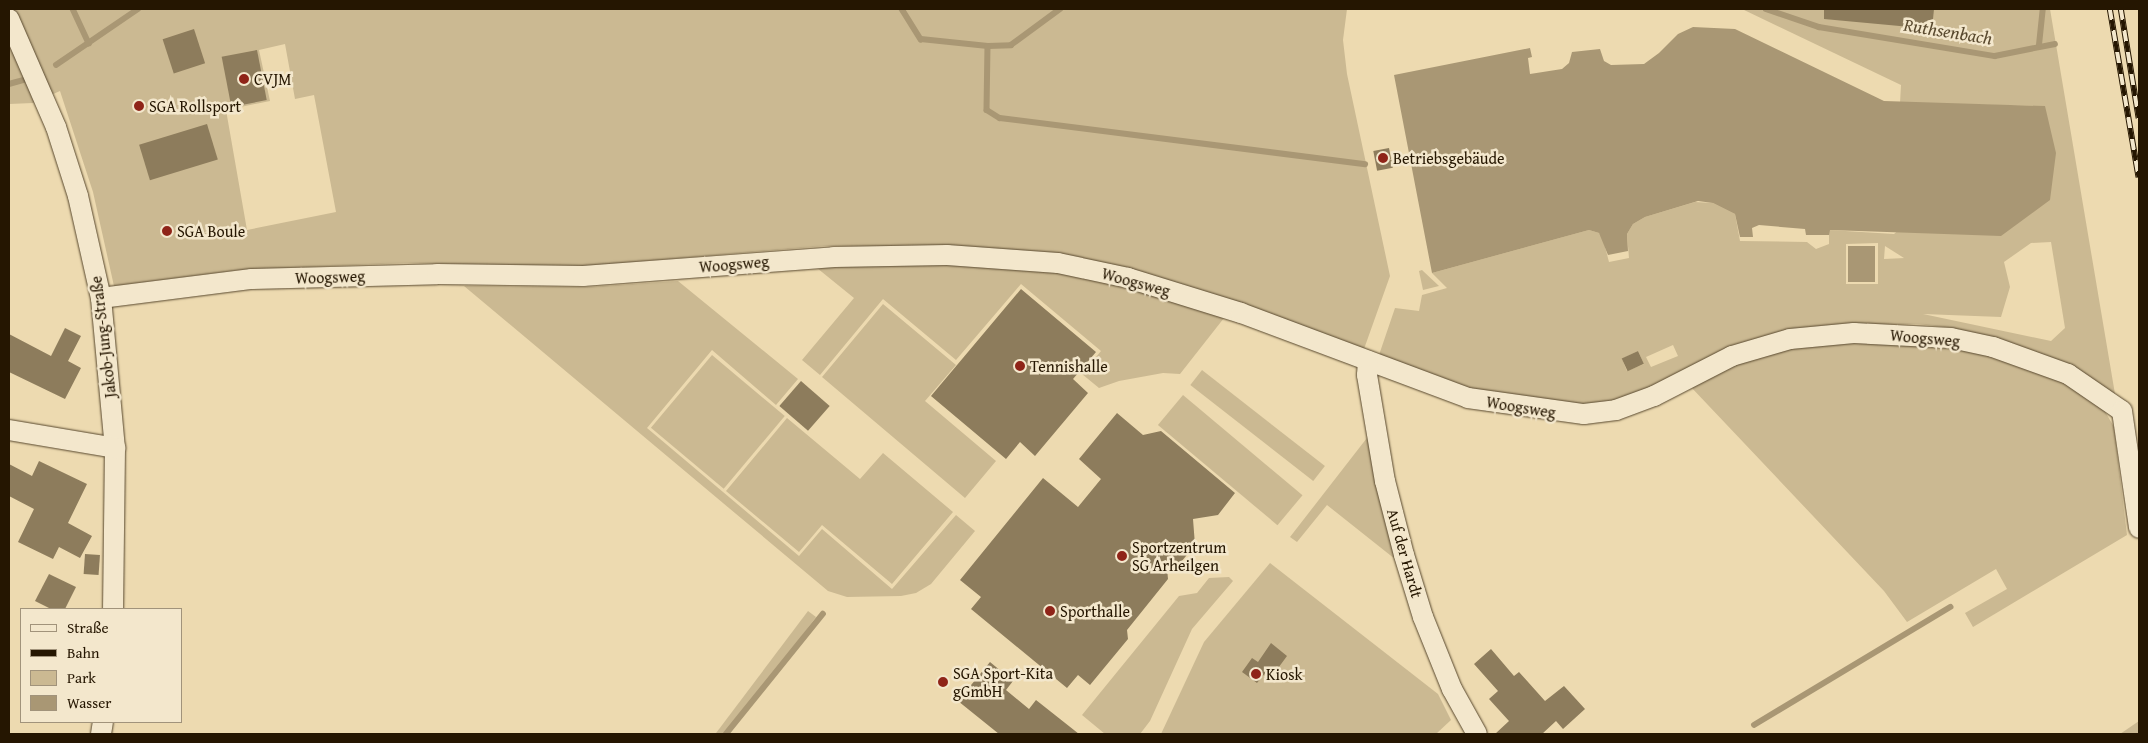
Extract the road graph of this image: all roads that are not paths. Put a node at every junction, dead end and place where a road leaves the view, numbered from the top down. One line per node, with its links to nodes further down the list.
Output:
1 (9, 19): 2 (street, Jakob-Jung-Straße)
2 (101, 298): 3 (street, Woogsweg); 5 (street, Jakob-Jung-Straße)
3 (1368, 361): 6 (street, Woogsweg); 8 (street, Auf der Hardt)
4 (9, 430): 5 (street)
5 (115, 448): 7 (street, Jakob-Jung-Straße)
6 (2139, 528)
7 (113, 608)
8 (1477, 734)

